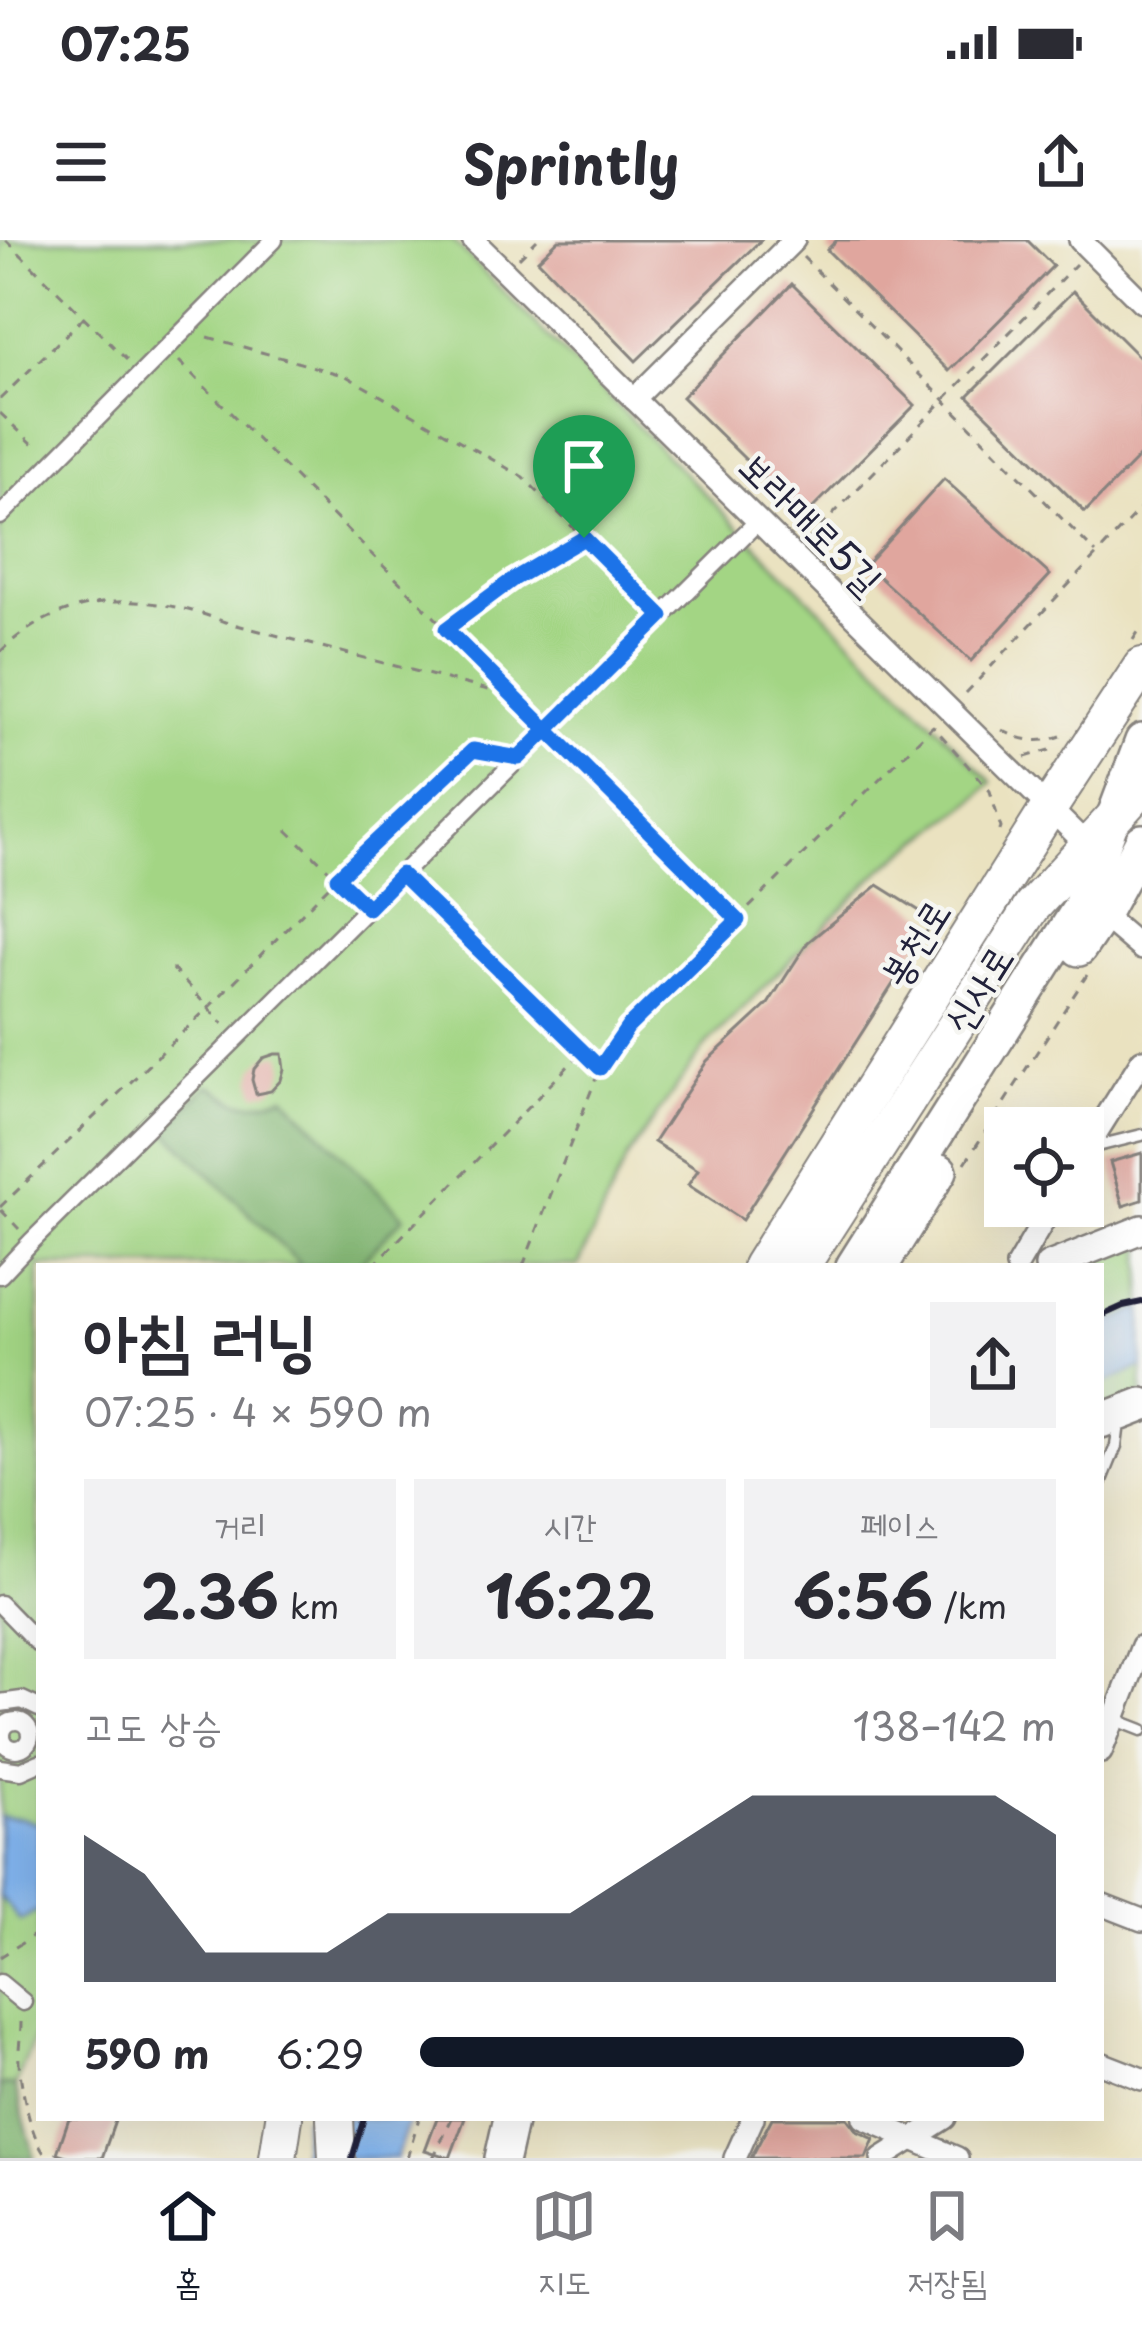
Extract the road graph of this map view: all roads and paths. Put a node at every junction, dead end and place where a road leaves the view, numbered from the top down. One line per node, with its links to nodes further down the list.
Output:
1 (6, 240): 9 (path)
2 (274, 240): 10 (street)
3 (472, 240): 7 (street, 보라매로5길)
4 (538, 240): 7 (path)
5 (792, 242): 14 (street); 15 (path)
6 (1085, 245): 8 (street); 15 (path)
7 (505, 272): 14 (street, 보라매로5길)
8 (1142, 302)
9 (84, 317): 12 (path); 13 (path)
10 (185, 330): 11 (street); 21 (path)
11 (167, 348): 12 (street); 26 (path)
12 (142, 374): 17 (street)
13 (0, 398)
14 (634, 399): 20 (street, 보라매로5길)
15 (944, 400): 22 (path); 23 (path)
16 (0, 413): 17 (path)
17 (53, 463): 19 (street)
18 (1142, 506): 22 (path)
19 (0, 516)
20 (758, 521): 23 (street, 보라매로5길); 24 (street)
21 (584, 538): 24 (path); 26 (path)
22 (1097, 554): 29 (path)
23 (793, 555): 38 (street, 보라매로5길)
24 (662, 616): 31 (street)
25 (1142, 626): 28 (path)
26 (446, 629): 30 (path)
27 (0, 652): 30 (path)
28 (1137, 655): 38 (main road, 봉천로)
29 (963, 696)
30 (513, 697): 31 (path)
31 (547, 730): 35 (street); 45 (path)
32 (1001, 730): 33 (path)
33 (1064, 735)
34 (1142, 741): 40 (main road, 신사로)
35 (519, 758): 41 (street); 42 (path)
36 (1142, 787): 40 (main road, 봉천로)
37 (990, 791): 45 (path)
38 (1049, 808): 40 (street, 보라매로5길); 64 (main road, 봉천로)
39 (287, 830): 42 (path)
40 (1110, 841): 44 (main road, 신사로); 65 (main road, 봉천로); 66 (main road, 신사로)
41 (401, 874): 43 (street); 51 (path)
42 (337, 878): 43 (path); 49 (path)
43 (368, 908): 50 (street)
44 (1102, 915): 46 (street); 67 (main road, 신사로)
45 (738, 920): 53 (path)
46 (1142, 949)
47 (1092, 967): 57 (path)
48 (172, 968): 49 (path)
49 (208, 1007): 50 (path); 58 (path)
50 (236, 1038): 61 (street)
51 (583, 1051): 53 (path); 62 (path)
52 (1142, 1060): 54 (street)
53 (600, 1068): 63 (path)
54 (1104, 1120)
55 (1142, 1135): 56 (lane)
56 (1104, 1145)
57 (958, 1173)
58 (0, 1208): 61 (path)
59 (1040, 1227): 68 (street)
60 (1142, 1229): 69 (street)
61 (31, 1242): 70 (street)
62 (376, 1263)
63 (525, 1263)
64 (763, 1263)
65 (803, 1263)
66 (855, 1263)
67 (883, 1263)
68 (1019, 1263)
69 (1057, 1263)
70 (0, 1275)
71 (1121, 1413): 72 (lane)
72 (1104, 1476)
73 (0, 1604): 74 (street)
74 (36, 1641)
75 (1142, 1646): 79 (street)
76 (4, 1699): 77 (street); 81 (street)
77 (36, 1706)
78 (36, 1713): 81 (street)
79 (1107, 1716): 80 (lane)
80 (1142, 1730)
81 (16, 1744): 82 (street)
82 (36, 1779)
83 (1104, 1905): 84 (street)
84 (1142, 1920)
85 (36, 1934): 86 (path)
86 (0, 1958)
87 (0, 1983): 88 (street)
88 (23, 2002): 100 (path)
89 (1104, 2064): 90 (street)
90 (1142, 2079)
91 (284, 2121): 101 (main road)
92 (335, 2121): 102 (main road)
93 (418, 2121): 103 (path)
94 (451, 2121): 104 (path)
95 (510, 2121): 105 (main road)
96 (752, 2121): 106 (street)
97 (871, 2121): 99 (street)
98 (939, 2121): 99 (street)
99 (912, 2139): 107 (street); 108 (street)
100 (48, 2158)
101 (278, 2158)
102 (337, 2158)
103 (407, 2158)
104 (433, 2158)
105 (502, 2158)
106 (735, 2158)
107 (882, 2158)
108 (957, 2158)

